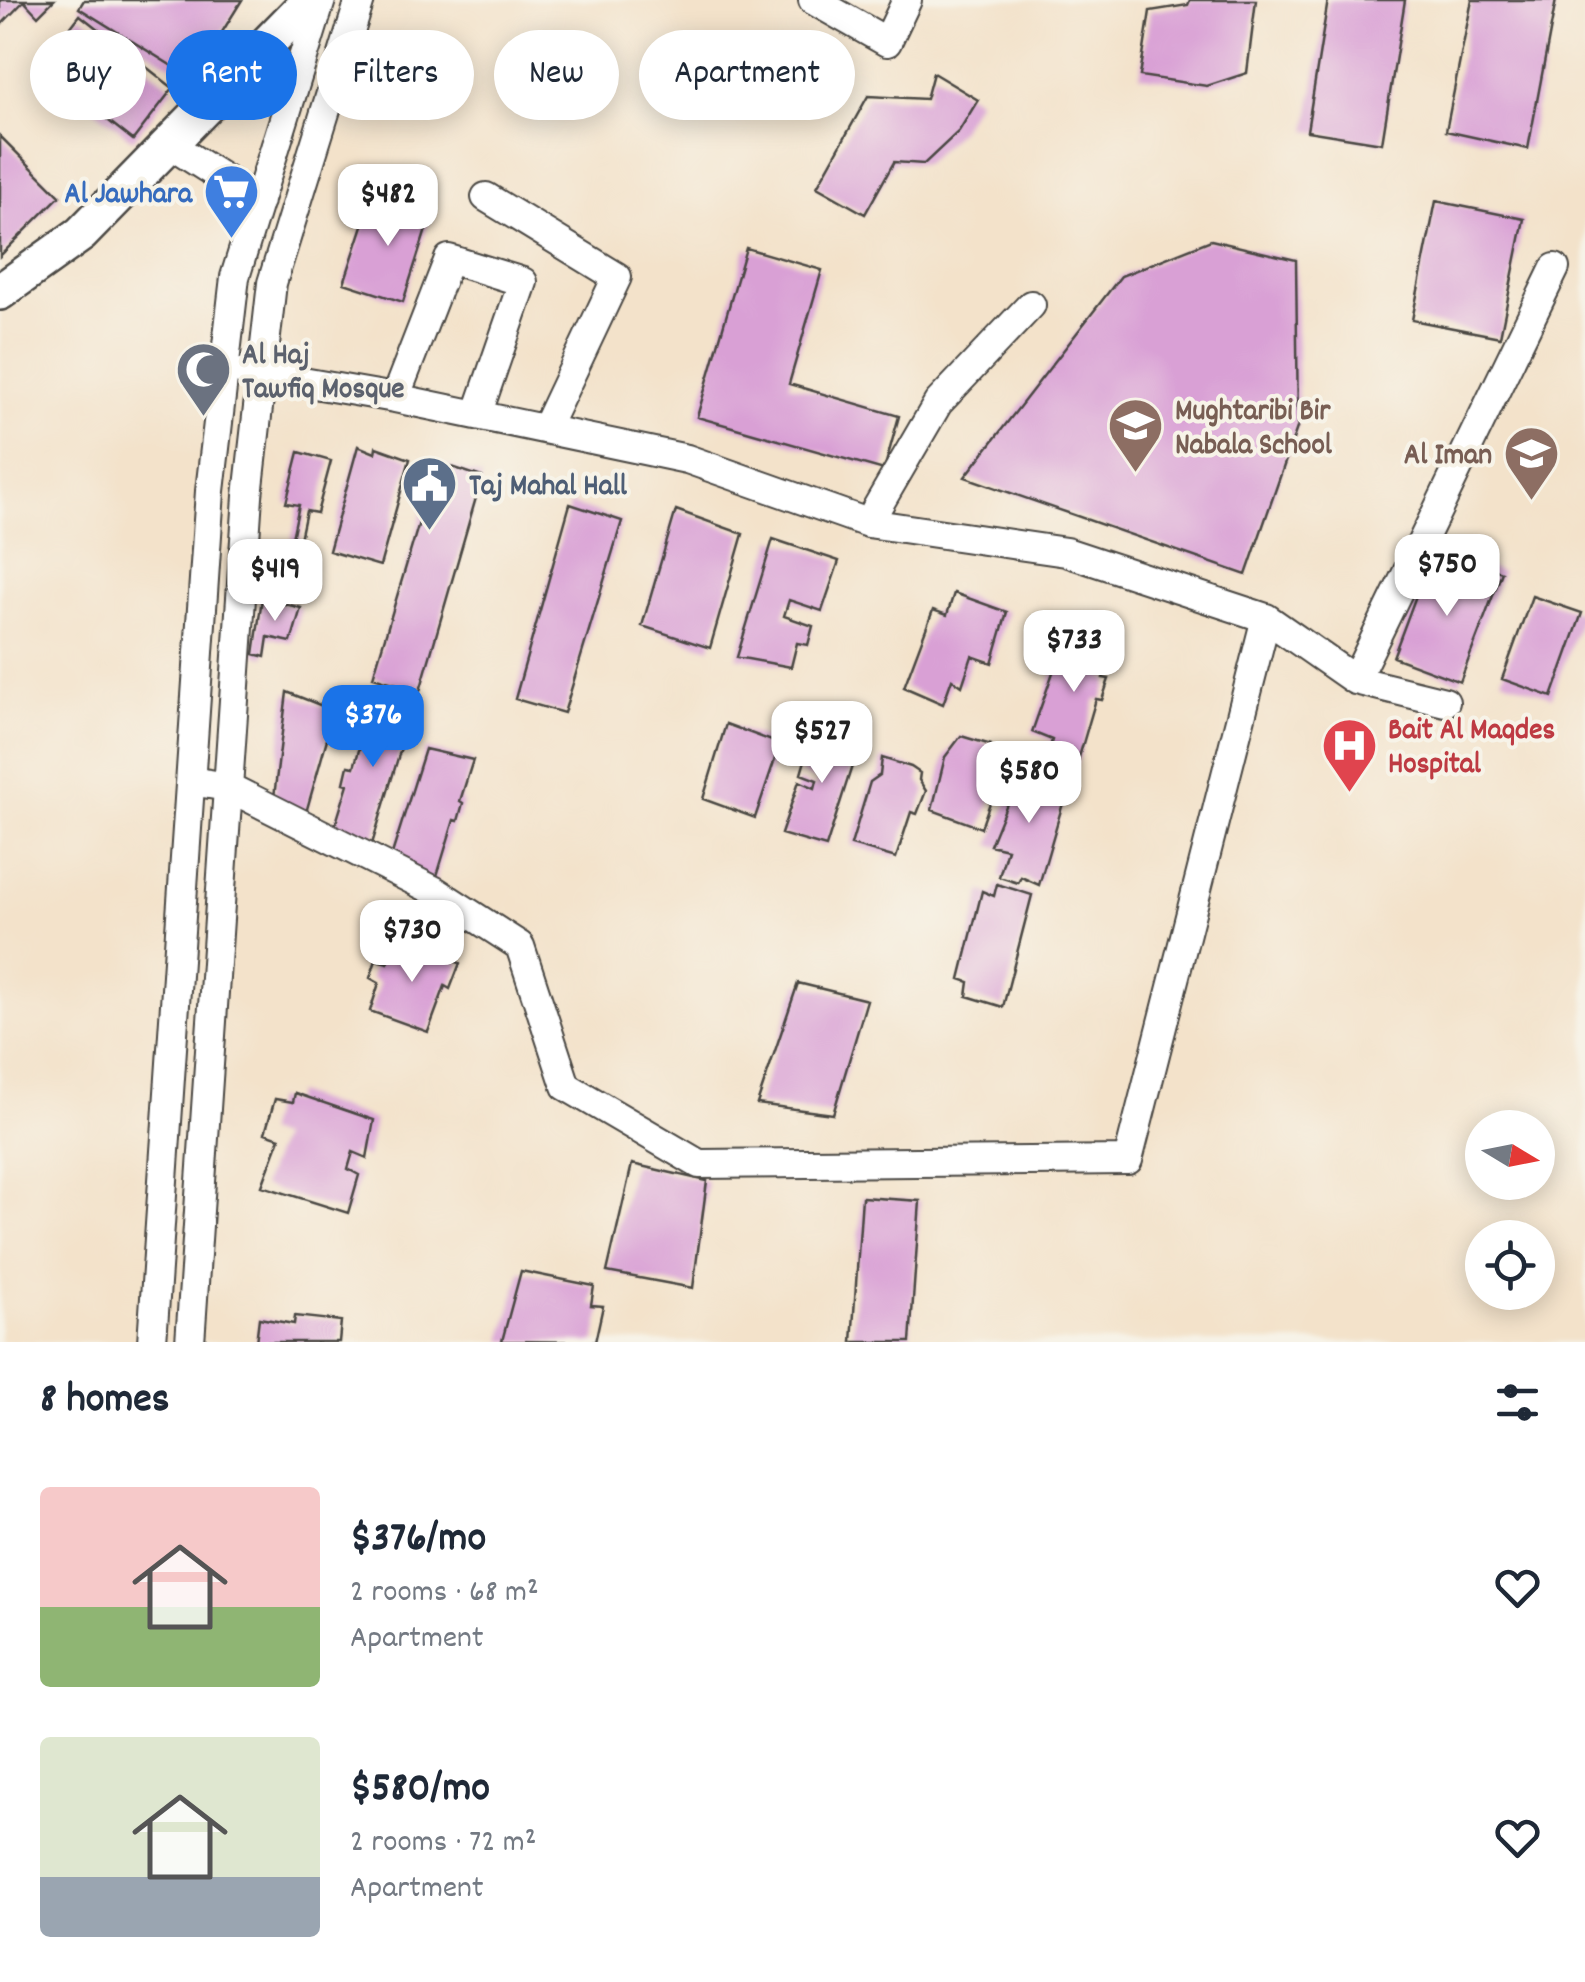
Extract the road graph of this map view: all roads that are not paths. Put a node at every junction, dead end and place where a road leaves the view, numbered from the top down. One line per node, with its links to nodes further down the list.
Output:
1 (310, 0): 6 (street)
2 (321, 0): 8 (street)
3 (360, 0): 13 (street)
4 (813, 0): 5 (street)
5 (907, 0)
6 (169, 144): 8 (street); 10 (street)
7 (486, 197): 16 (street)
8 (258, 201): 12 (street)
9 (1555, 268): 19 (street)
10 (0, 292)
11 (1032, 305): 17 (street)
12 (224, 368): 13 (street); 21 (street)
13 (262, 374): 14 (street); 22 (street)
14 (395, 398): 15 (street); 15 (street)
15 (477, 415): 16 (street)
16 (545, 430): 17 (street)
17 (868, 523): 18 (street)
18 (1266, 618): 19 (street); 22 (street)
19 (1355, 680): 20 (street)
20 (1445, 702)
21 (191, 781): 22 (street); 23 (street)
22 (228, 787): 24 (street)
23 (152, 1342)
24 (190, 1342)

